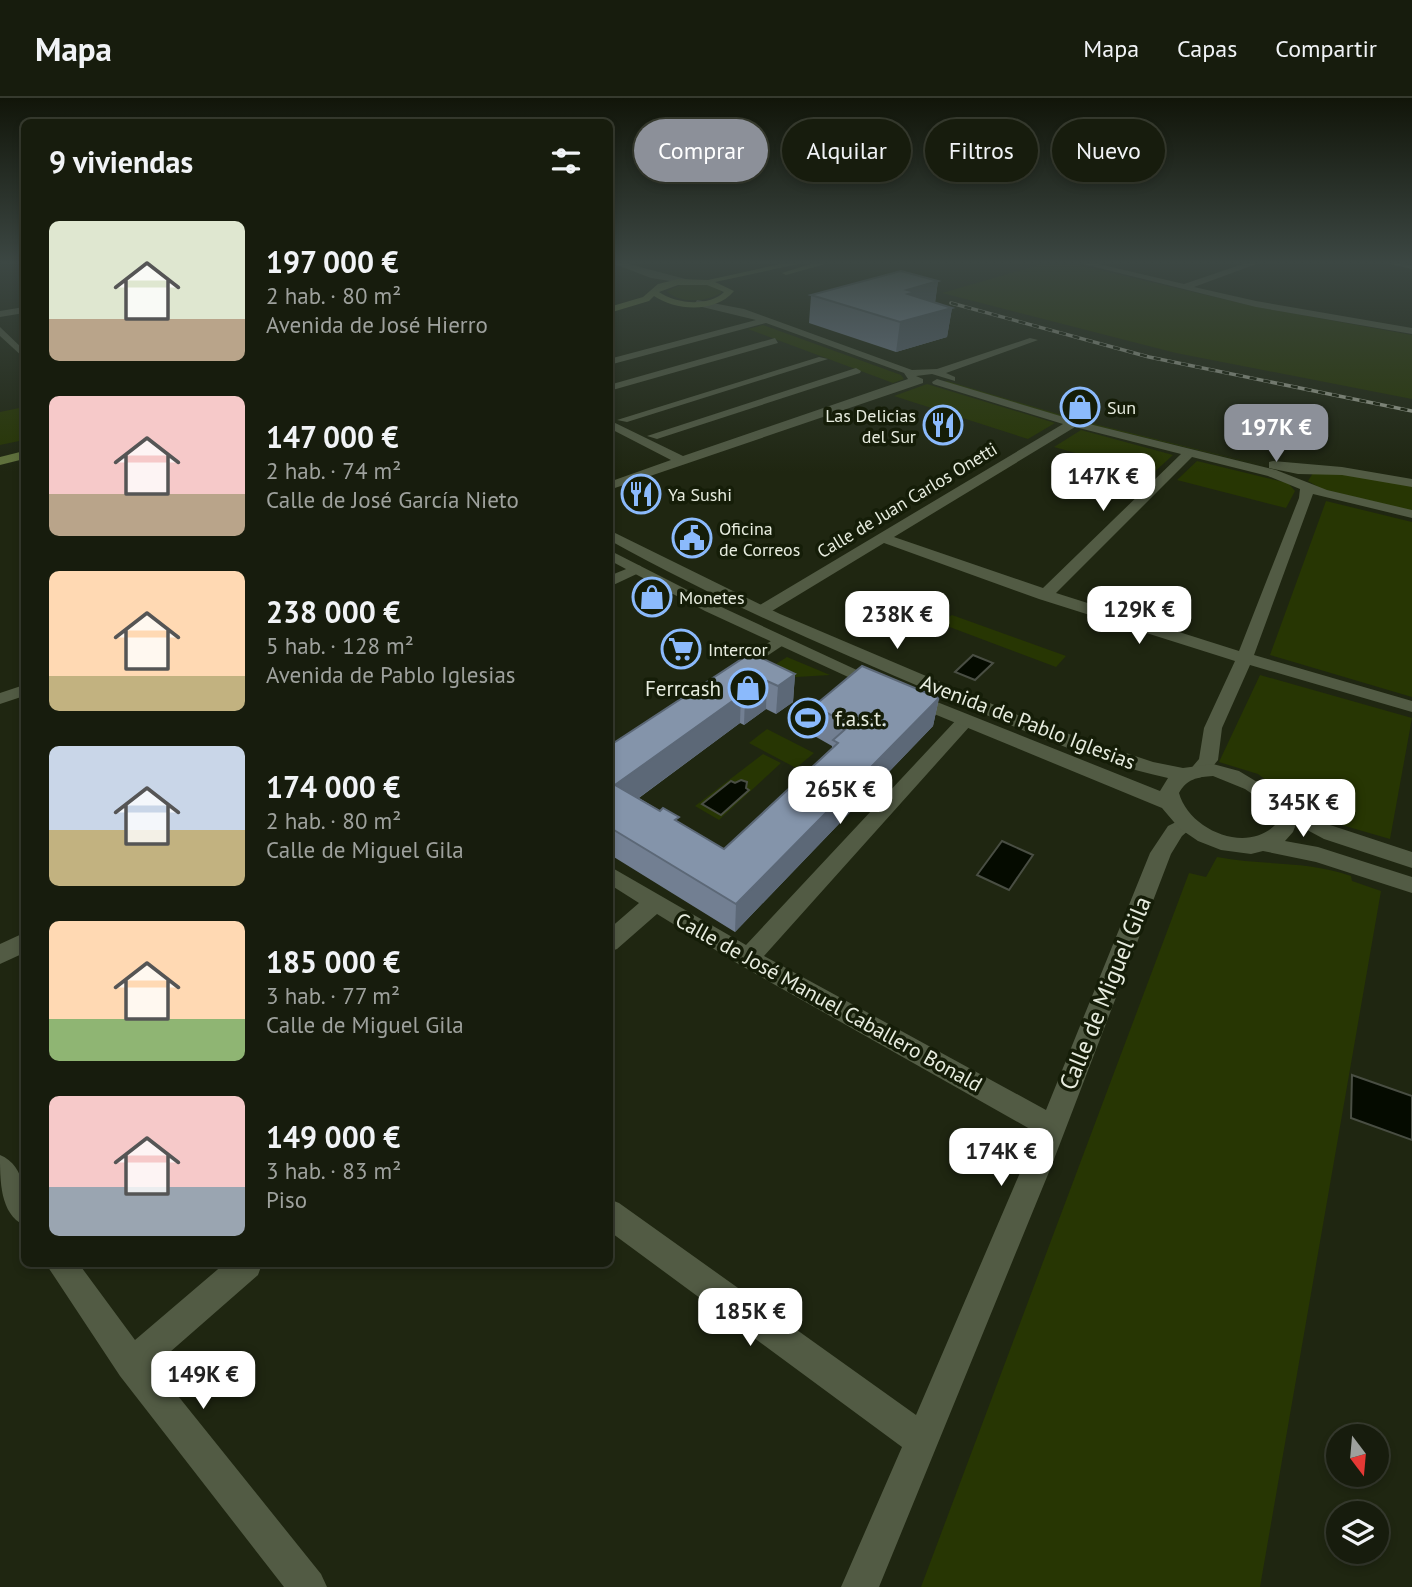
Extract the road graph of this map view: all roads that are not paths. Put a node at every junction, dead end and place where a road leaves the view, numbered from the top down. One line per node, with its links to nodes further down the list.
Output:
1 (2, 332): 7 (street)
2 (719, 332): 11 (street)
3 (801, 332): 13 (street)
4 (812, 332): 13 (street)
5 (1033, 340): 14 (street)
6 (775, 341): 15 (street)
7 (21, 352)
8 (804, 352): 9 (street)
9 (778, 359)
10 (823, 359): 16 (street)
11 (613, 361)
12 (856, 371): 19 (street)
13 (917, 374): 14 (street); 25 (street)
14 (940, 377): 17 (street); 26 (street)
15 (613, 387)
16 (623, 420)
17 (1073, 423): 21 (street); 32 (street, Calle de Juan Carlos Onetti)
18 (613, 425): 25 (street)
19 (653, 436)
20 (21, 450): 22 (main road)
21 (1189, 453): 28 (street); 36 (street)
22 (0, 455)
23 (21, 457): 24 (main road)
24 (0, 461)
25 (684, 462): 29 (street)
26 (1309, 469): 27 (street); 28 (street)
27 (1412, 483)
28 (1302, 484): 30 (street); 39 (street)
29 (613, 485)
30 (1412, 514)
31 (613, 536): 37 (street, Avenida de Pablo Iglesias)
32 (882, 537): 36 (street); 37 (street, Calle de Juan Carlos Onetti)
33 (613, 556): 34 (street, Avenida de Pablo Iglesias)
34 (636, 569): 35 (street); 38 (street, Avenida de Pablo Iglesias)
35 (613, 580)
36 (1044, 596): 39 (street)
37 (761, 611): 45 (street, Avenida de Pablo Iglesias)
38 (779, 641): 40 (street); 44 (street, Avenida de Pablo Iglesias)
39 (1243, 660): 43 (street); 45 (street)
40 (720, 680)
41 (21, 691): 42 (street)
42 (0, 699)
43 (1412, 707)
44 (964, 722): 47 (street, Avenida de Pablo Iglesias); 56 (street)
45 (1191, 774): 46 (street, Avenida de Pablo Iglesias); 47 (street)
46 (1281, 806): 48 (street); 49 (street, Avenida de Pablo Iglesias)
47 (1178, 813): 48 (street, Avenida de Pablo Iglesias); 57 (street, Calle de Miguel Gila)
48 (1264, 844): 51 (street, Avenida de Pablo Iglesias)
49 (1412, 860)
50 (613, 877): 52 (street, Calle de José Manuel Caballero Bonald)
51 (1412, 886)
52 (654, 903): 53 (street); 56 (street, Calle de José Manuel Caballero Bonald)
53 (613, 939)
54 (21, 944): 55 (street)
55 (0, 955)
56 (748, 958): 57 (street, Calle de José Manuel Caballero Bonald)
57 (1051, 1126): 64 (street, Calle de Miguel Gila)
58 (0, 1169): 59 (street)
59 (21, 1206)
60 (613, 1216): 64 (street)
61 (63, 1267): 63 (street)
62 (244, 1267): 63 (street)
63 (132, 1364): 65 (street)
64 (923, 1441): 66 (street, Calle de Miguel Gila)
65 (308, 1587)
66 (860, 1587)

